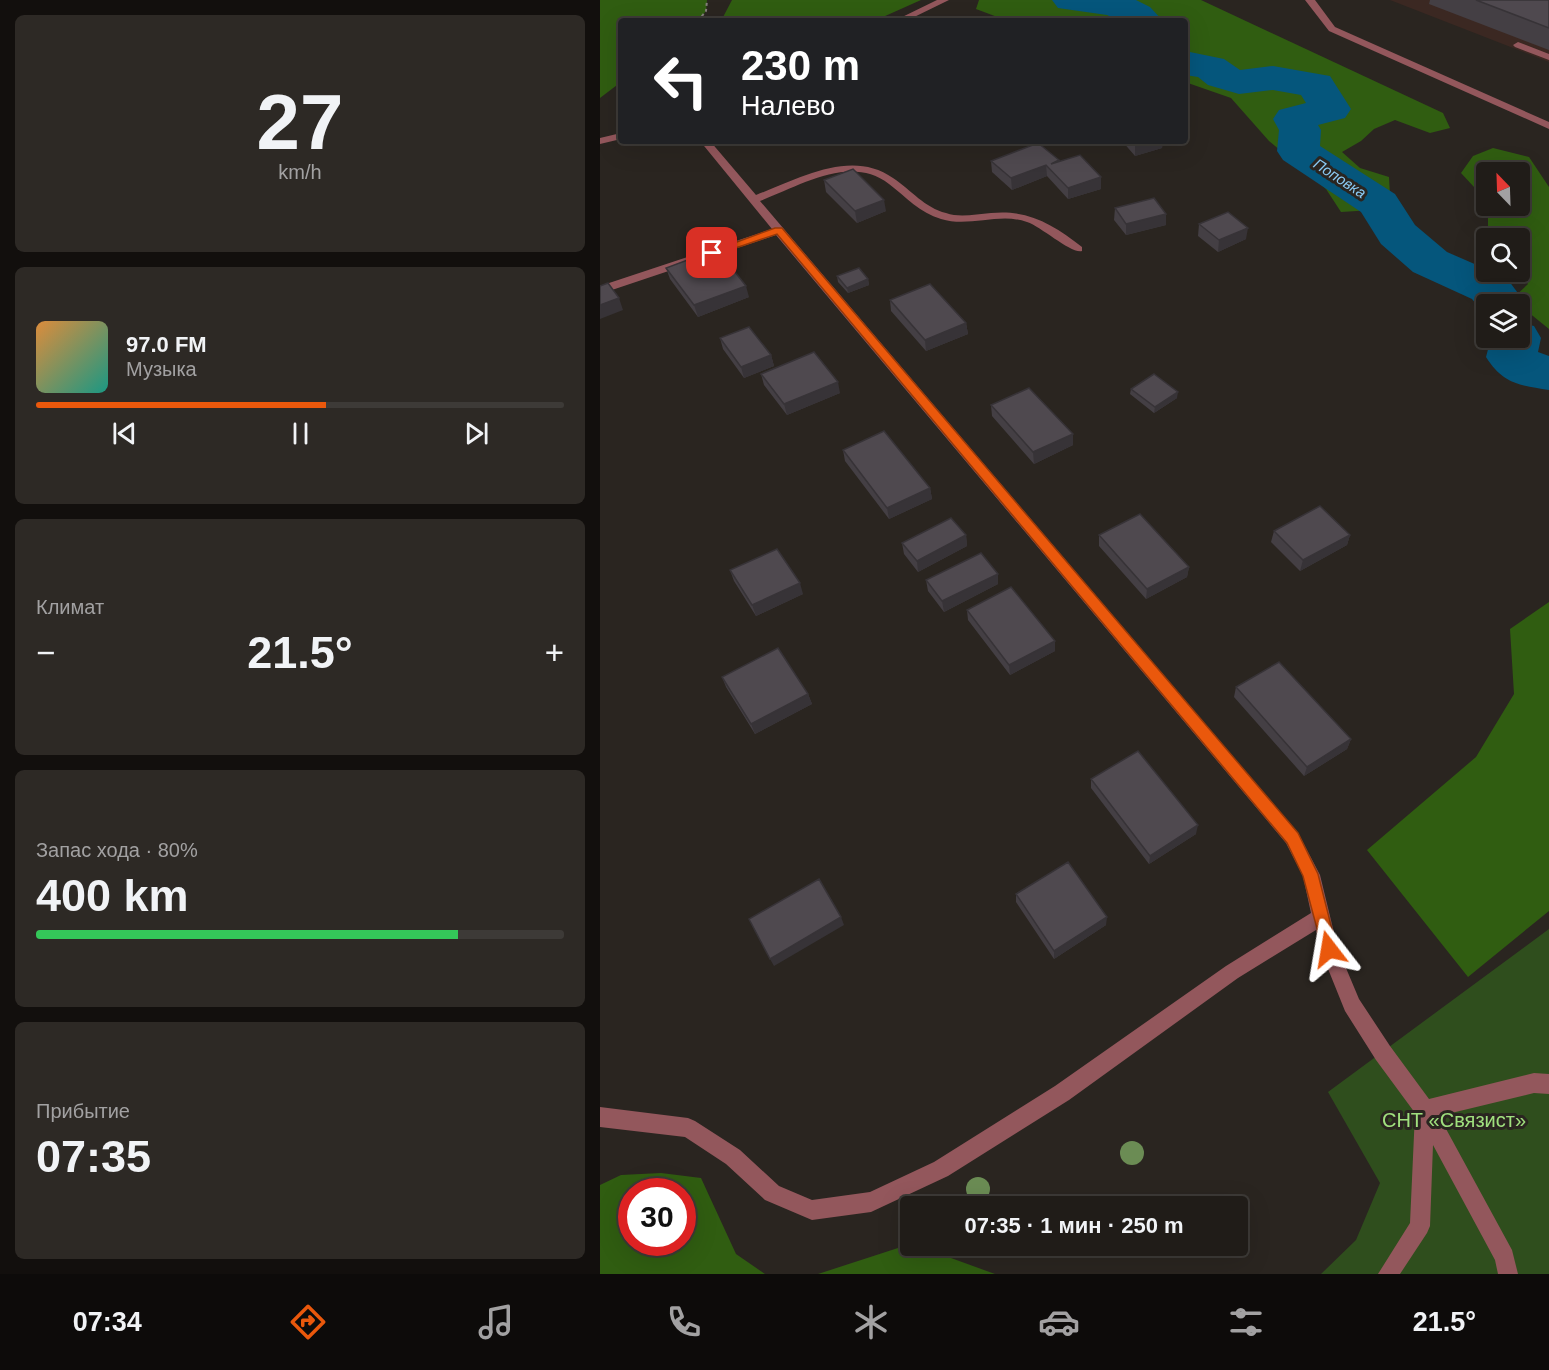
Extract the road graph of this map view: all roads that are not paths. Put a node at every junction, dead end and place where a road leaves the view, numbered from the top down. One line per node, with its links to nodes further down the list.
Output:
1 (944, 0): 3 (street)
2 (1310, 0): 6 (street)
3 (905, 18)
4 (1518, 45): 5 (street)
5 (1549, 57)
6 (1549, 126)
7 (618, 137): 8 (street)
8 (600, 141)
9 (707, 144): 10 (street)
10 (753, 200): 11 (street); 12 (street)
11 (779, 230): 13 (street); 14 (street)
12 (1078, 249)
13 (600, 290)
14 (1321, 917): 16 (street); 17 (street)
15 (1549, 1084): 16 (street)
16 (1425, 1110): 18 (street); 19 (street)
17 (600, 1117)
18 (1388, 1274)
19 (1508, 1274)

